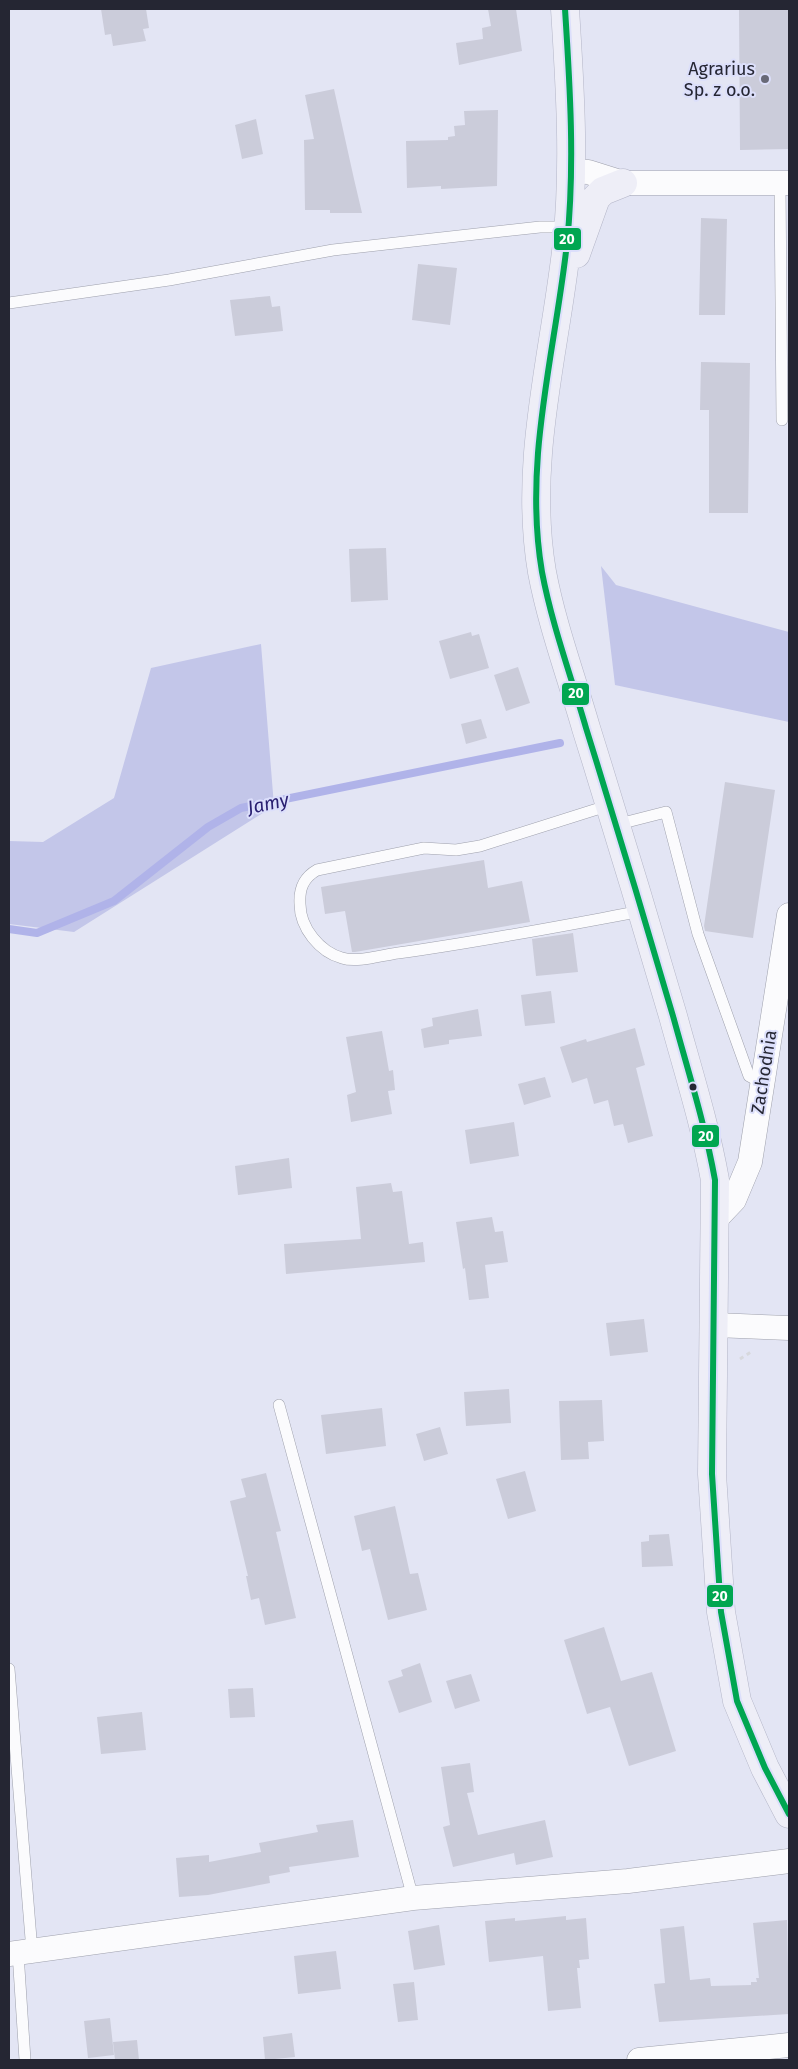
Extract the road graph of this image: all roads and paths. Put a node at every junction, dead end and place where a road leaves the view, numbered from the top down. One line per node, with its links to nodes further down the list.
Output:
1 (565, 9): 2 (main road)
2 (570, 171): 3 (street); 5 (main road)
3 (623, 183): 4 (street); 7 (main road)
4 (784, 183): 8 (lane)
5 (568, 227): 6 (lane); 7 (main road)
6 (9, 304)
7 (559, 307): 9 (main road)
8 (782, 420)
9 (613, 815): 10 (main road); 10 (lane); 12 (lane)
10 (642, 911): 13 (main road)
11 (789, 915): 12 (street, Zachodnia)
12 (762, 1083): 13 (street, Zachodnia)
13 (715, 1220): 14 (main road)
14 (715, 1325): 15 (street); 18 (main road)
15 (789, 1328)
16 (279, 1405): 20 (lane)
17 (9, 1669): 21 (lane)
18 (789, 1814)
19 (789, 1862): 20 (street)
20 (413, 1898): 21 (street)
21 (19, 1952): 23 (lane)
22 (789, 2045): 24 (street)
23 (25, 2060)
24 (639, 2060)

